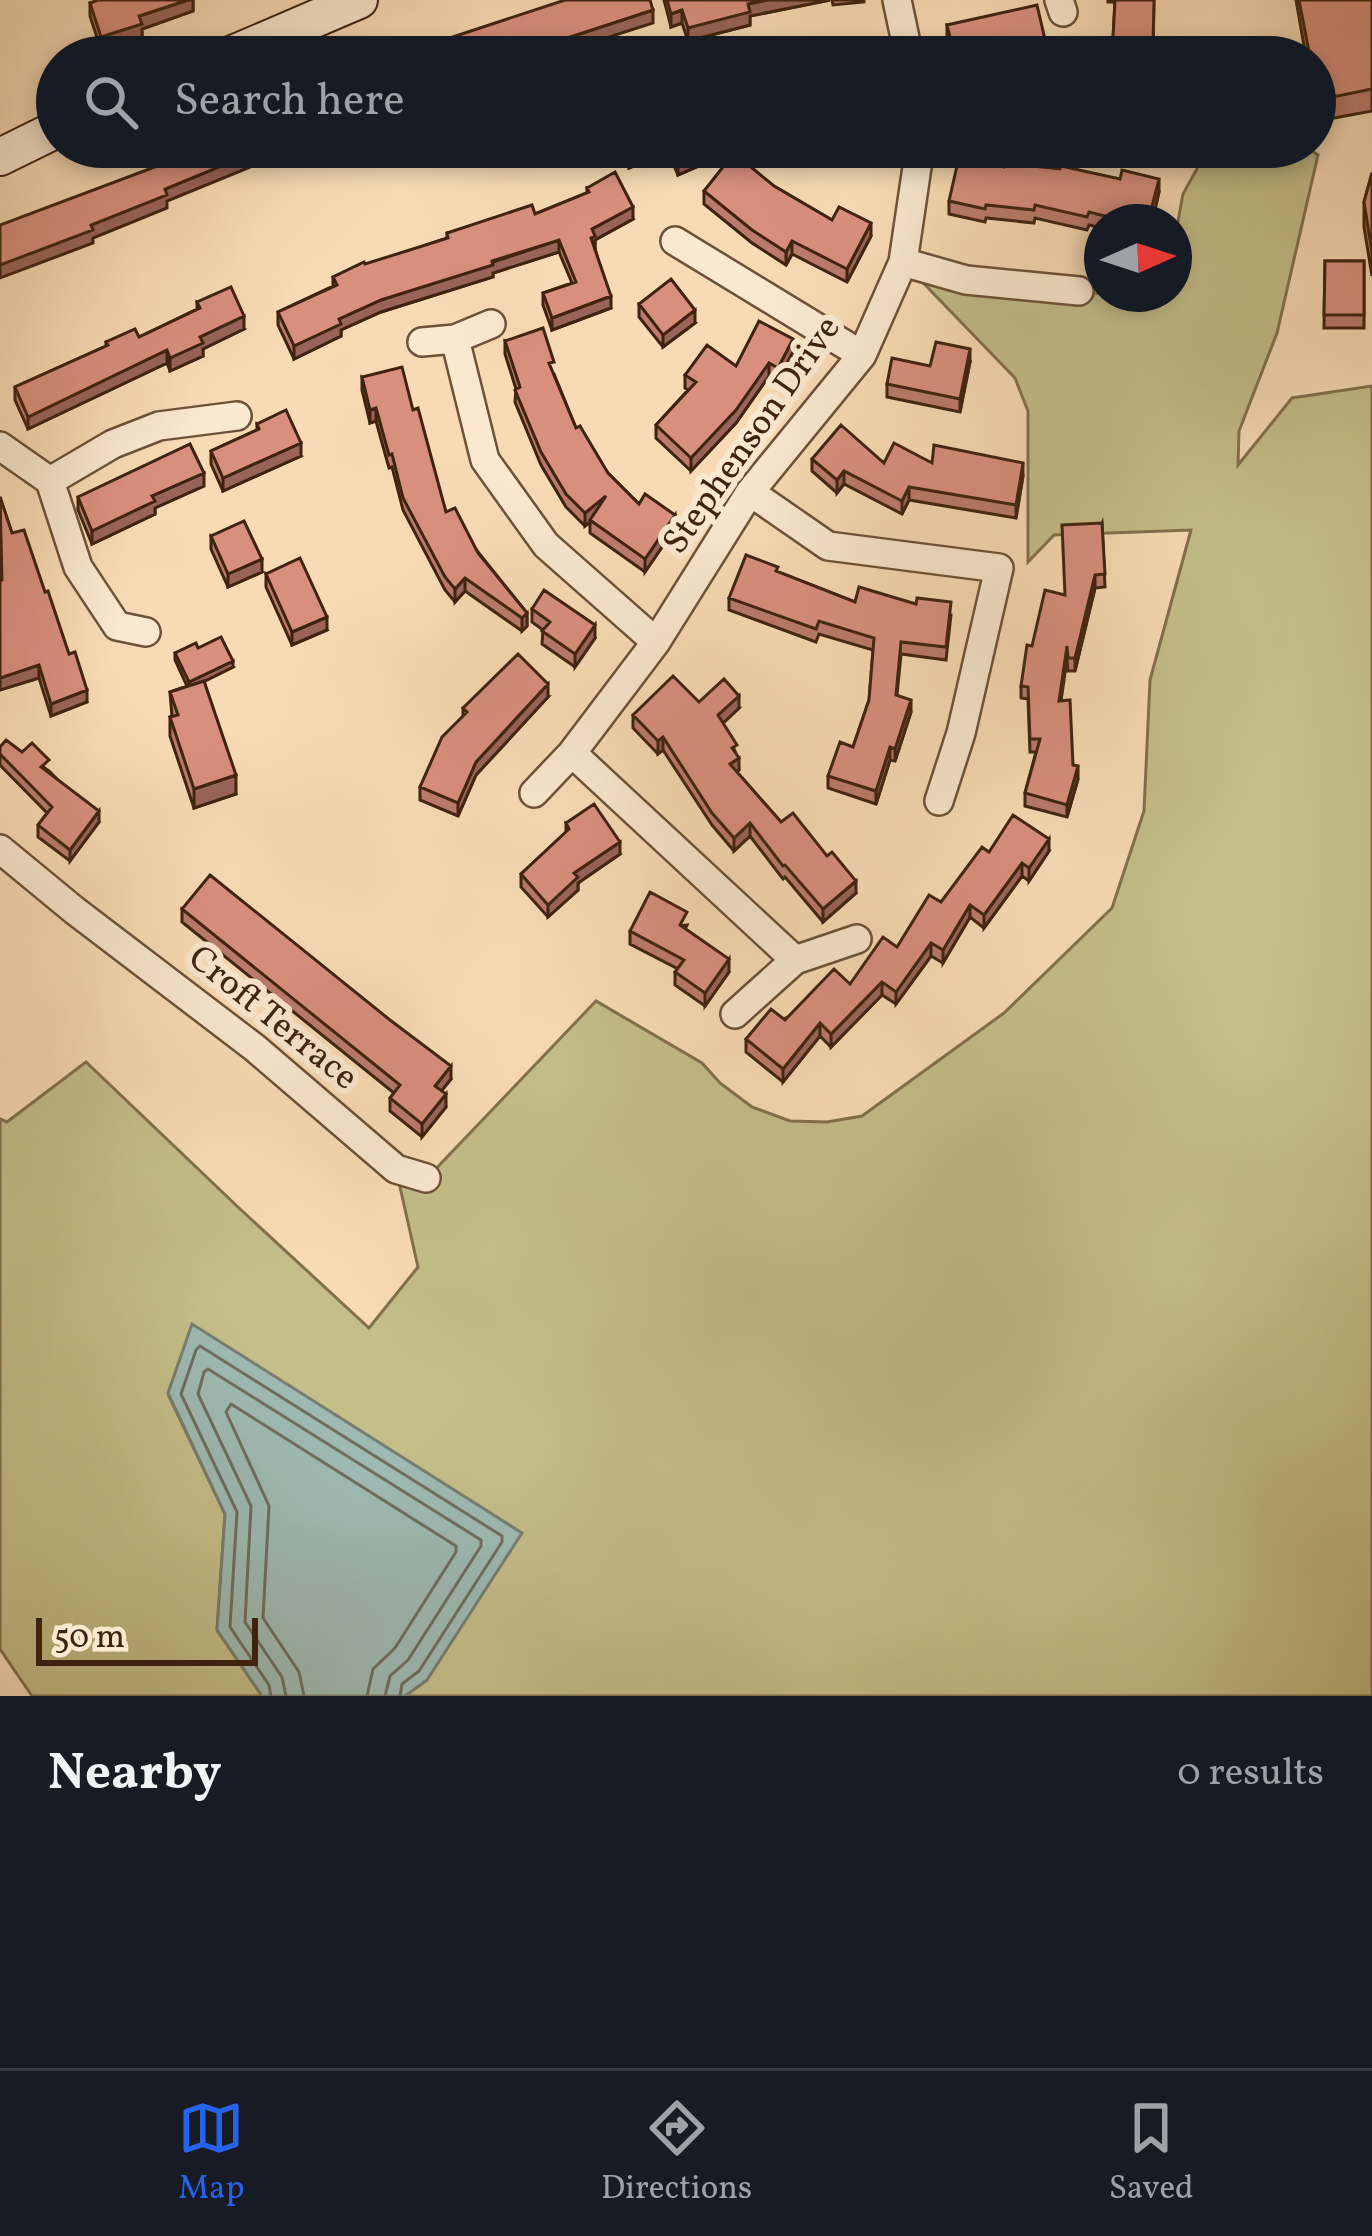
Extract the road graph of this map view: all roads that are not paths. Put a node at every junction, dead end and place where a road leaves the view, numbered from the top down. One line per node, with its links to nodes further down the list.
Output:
1 (359, 0): 3 (street)
2 (908, 2): 4 (street)
3 (275, 36)
4 (909, 36)
5 (36, 139): 6 (street)
6 (0, 157)
7 (917, 168): 9 (street, Stephenson Drive)
8 (675, 241): 14 (street)
9 (903, 262): 10 (street); 14 (street, Stephenson Drive)
10 (1078, 291)
11 (491, 324): 12 (street)
12 (455, 339): 13 (street); 20 (street)
13 (422, 342)
14 (862, 356): 18 (street, Stephenson Drive)
15 (236, 416): 17 (street)
16 (0, 446): 17 (street)
17 (50, 481): 19 (street)
18 (750, 492): 20 (street, Stephenson Drive); 23 (street)
19 (146, 632)
20 (656, 641): 21 (street, Stephenson Drive)
21 (572, 754): 22 (street, Stephenson Drive); 26 (street)
22 (534, 793)
23 (939, 801)
24 (0, 849): 28 (street, Croft Terrace)
25 (857, 939): 26 (street)
26 (795, 960): 27 (street)
27 (735, 1014)
28 (426, 1178)

